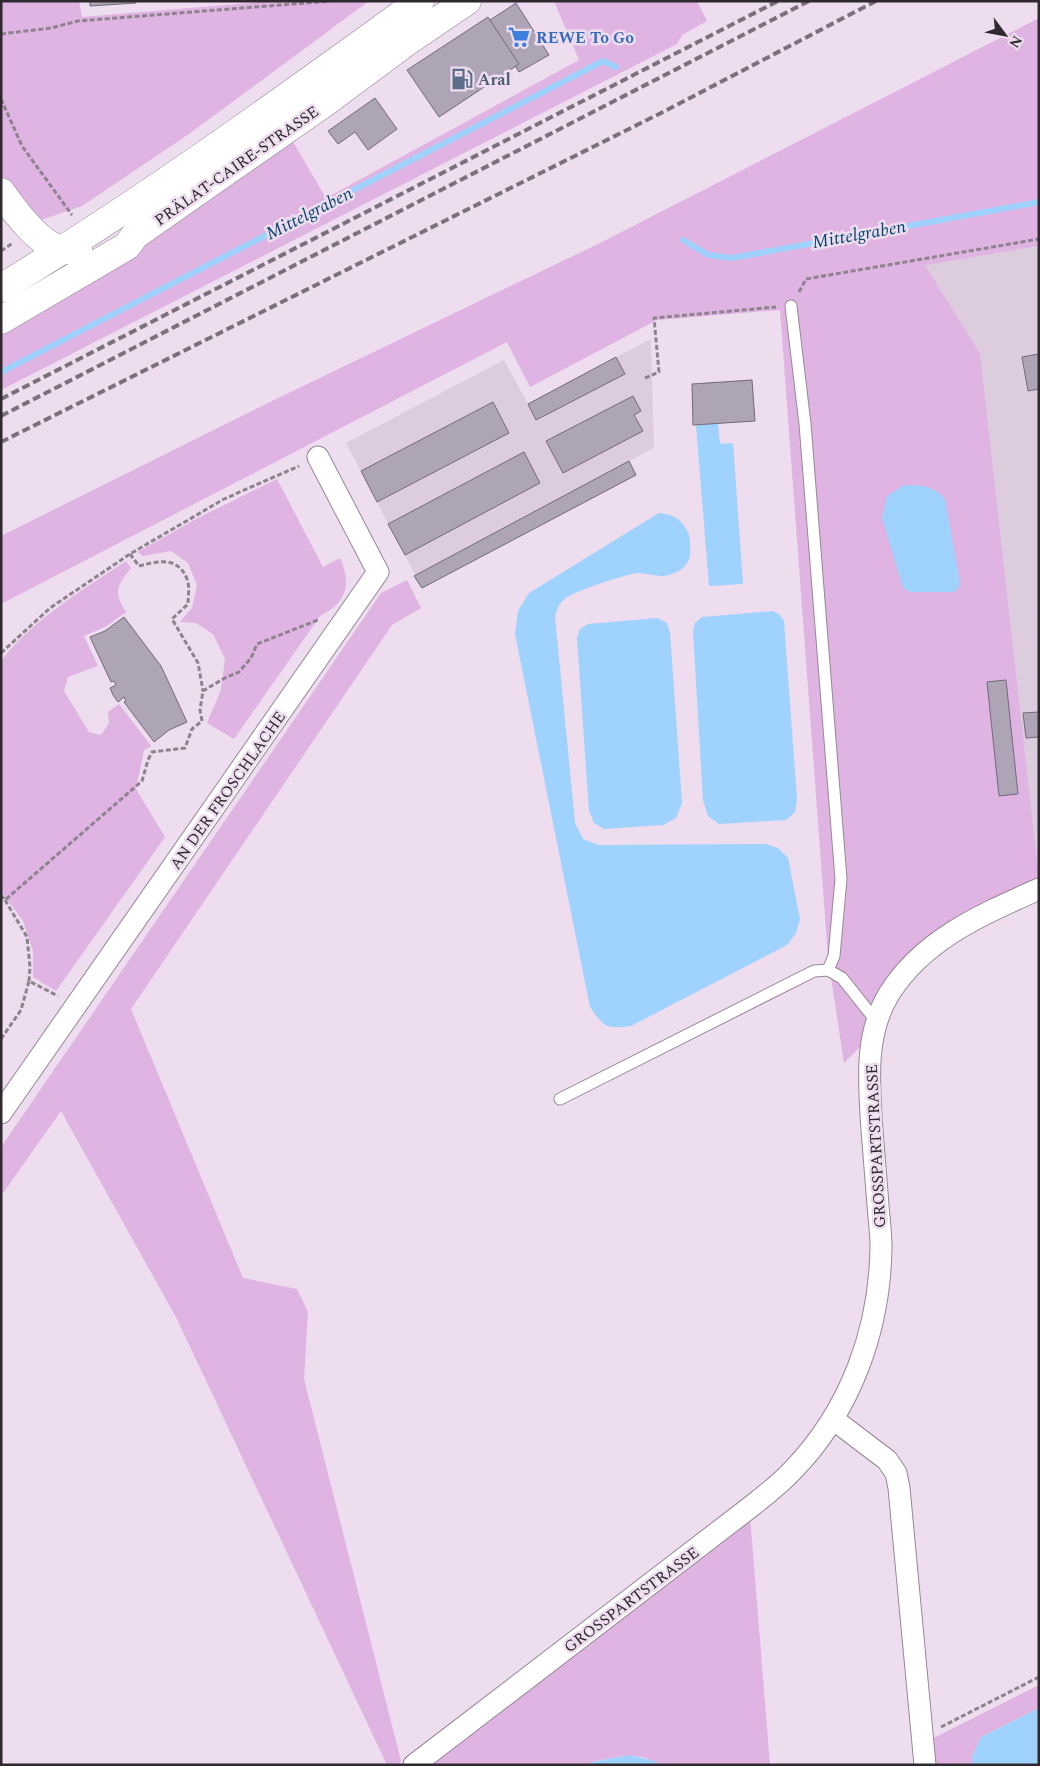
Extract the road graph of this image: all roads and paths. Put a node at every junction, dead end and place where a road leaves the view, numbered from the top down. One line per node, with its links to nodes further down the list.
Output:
1 (331, 1): 4 (path)
2 (420, 1): 5 (street, PRÄLAT-CAIRE-STRASSE)
3 (467, 1): 5 (street, PRÄLAT-CAIRE-STRASSE)
4 (1, 34)
5 (357, 62): 9 (street, PRÄLAT-CAIRE-STRASSE); 13 (street, PRÄLAT-CAIRE-STRASSE)
6 (1, 98): 8 (path)
7 (1, 192): 13 (street)
8 (72, 216)
9 (135, 235): 13 (street); 16 (street, PRÄLAT-CAIRE-STRASSE)
10 (1039, 239): 15 (path)
11 (18, 240): 12 (path)
12 (1, 250)
13 (63, 250): 14 (street, PRÄLAT-CAIRE-STRASSE)
14 (1, 288)
15 (791, 306): 17 (path); 26 (lane)
16 (1, 320)
17 (645, 378)
18 (318, 457): 19 (path); 28 (street, AN DER FROSCHLACHE)
19 (130, 554): 21 (path); 22 (path)
20 (320, 620): 22 (path)
21 (1, 653)
22 (204, 691): 25 (path)
23 (1039, 889): 29 (street, GROSSPARTSTRASSE)
24 (1, 896): 25 (path)
25 (6, 900): 27 (path)
26 (828, 970): 29 (lane); 31 (lane)
27 (29, 981): 28 (path); 30 (path)
28 (76, 1005): 32 (street, AN DER FROSCHLACHE)
29 (877, 1022): 33 (street, GROSSPARTSTRASSE)
30 (1, 1040)
31 (560, 1099)
32 (1, 1113)
33 (833, 1419): 35 (street); 36 (street, GROSSPARTSTRASSE)
34 (1039, 1677): 35 (path)
35 (923, 1736): 37 (street)
36 (414, 1765)
37 (925, 1765)

